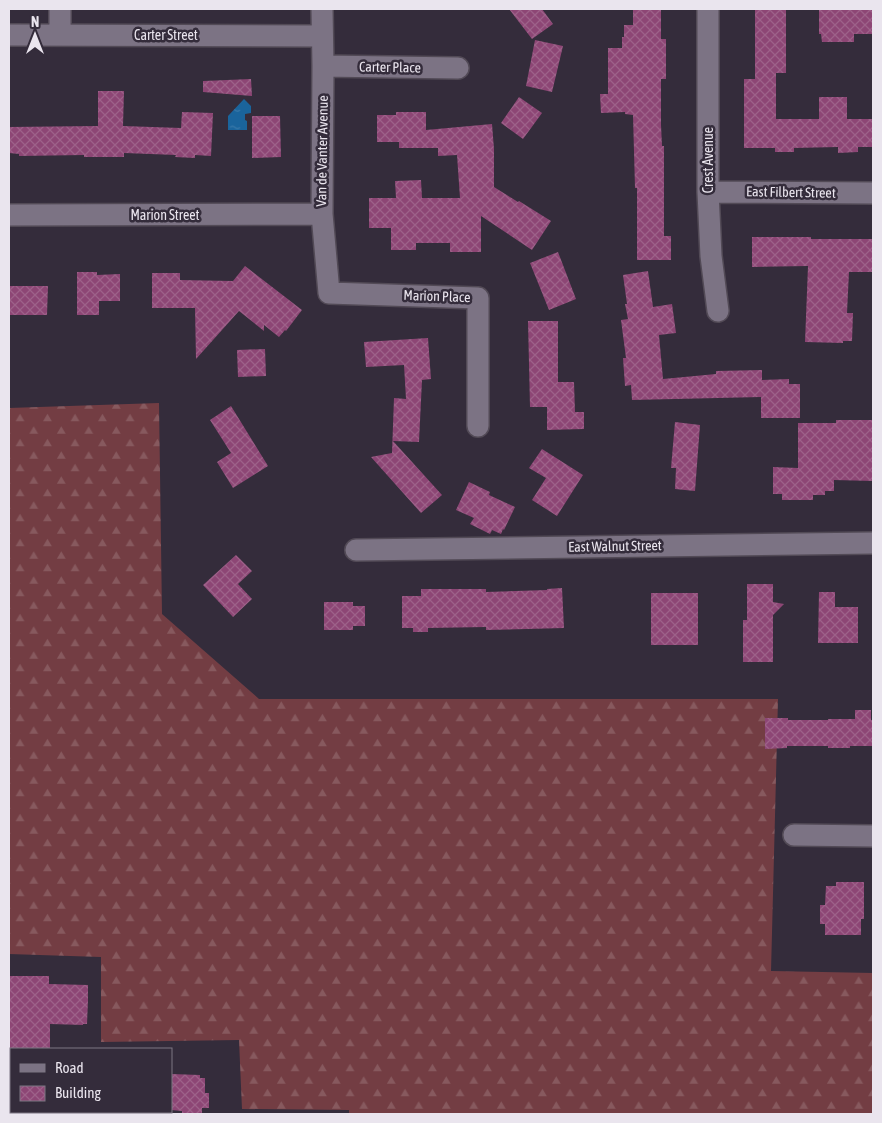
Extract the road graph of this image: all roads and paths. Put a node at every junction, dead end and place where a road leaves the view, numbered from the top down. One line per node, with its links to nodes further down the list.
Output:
1 (60, 9): 4 (street)
2 (322, 9): 6 (street, Van de Vanter Avenue)
3 (708, 9): 9 (street, Crest Avenue)
4 (60, 34): 5 (street, Carter Street); 6 (street, Carter Street)
5 (9, 35)
6 (322, 36): 7 (street, Van de Vanter Avenue)
7 (323, 66): 8 (street, Carter Place); 11 (street, Van de Vanter Avenue)
8 (458, 68)
9 (708, 192): 10 (street, East Filbert Street); 14 (street, Crest Avenue)
10 (873, 193)
11 (322, 214): 12 (street, Marion Street); 13 (street, Van de Vanter Avenue)
12 (9, 215)
13 (329, 293): 15 (street, Marion Place)
14 (718, 311)
15 (478, 426)
16 (873, 543): 17 (street, East Walnut Street)
17 (356, 550)
18 (794, 835): 19 (street)
19 (873, 836)

